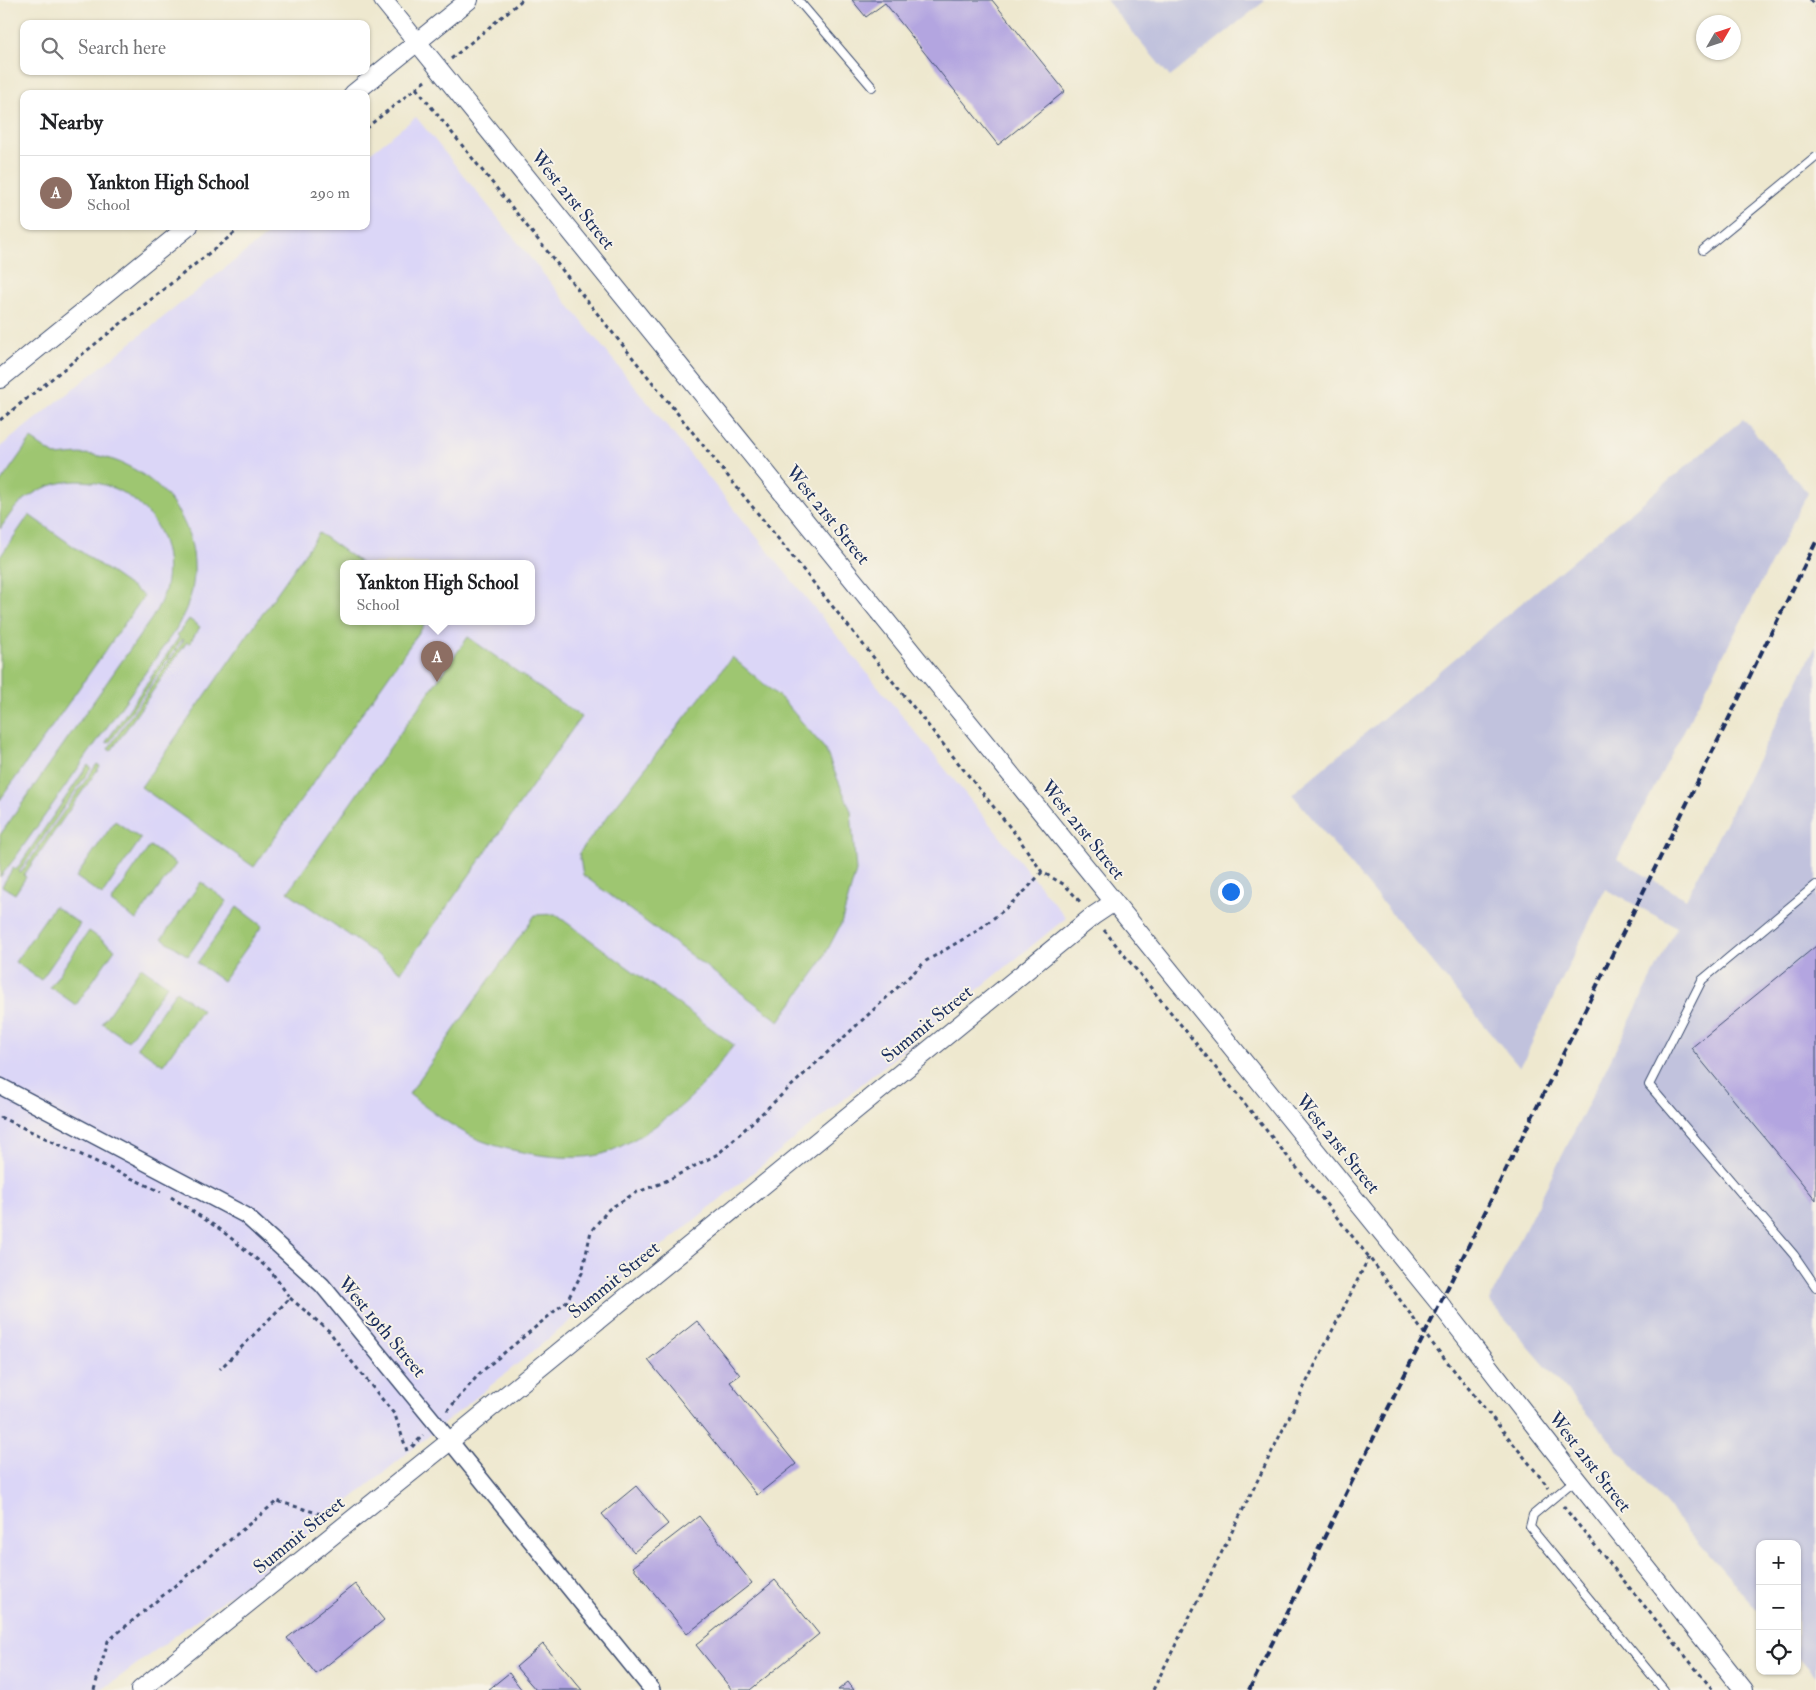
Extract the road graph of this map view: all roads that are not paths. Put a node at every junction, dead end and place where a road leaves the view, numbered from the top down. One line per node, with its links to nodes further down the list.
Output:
1 (383, 0): 4 (street, West 21st Street)
2 (469, 0): 4 (street)
3 (798, 0): 5 (lane)
4 (417, 42): 6 (street); 12 (street, West 21st Street)
5 (872, 86)
6 (358, 90)
7 (1816, 157): 9 (lane)
8 (184, 230): 10 (street)
9 (1703, 250)
10 (0, 379)
11 (1816, 885): 14 (lane)
12 (1114, 902): 15 (street, Summit Street); 16 (street, West 21st Street)
13 (0, 1086): 15 (street, West 19th Street)
14 (1816, 1287)
15 (450, 1441): 17 (street, Summit Street); 18 (street, West 19th Street)
16 (1576, 1479): 19 (lane); 20 (street, West 21st Street)
17 (140, 1690)
18 (652, 1690)
19 (1664, 1690)
20 (1744, 1690)

